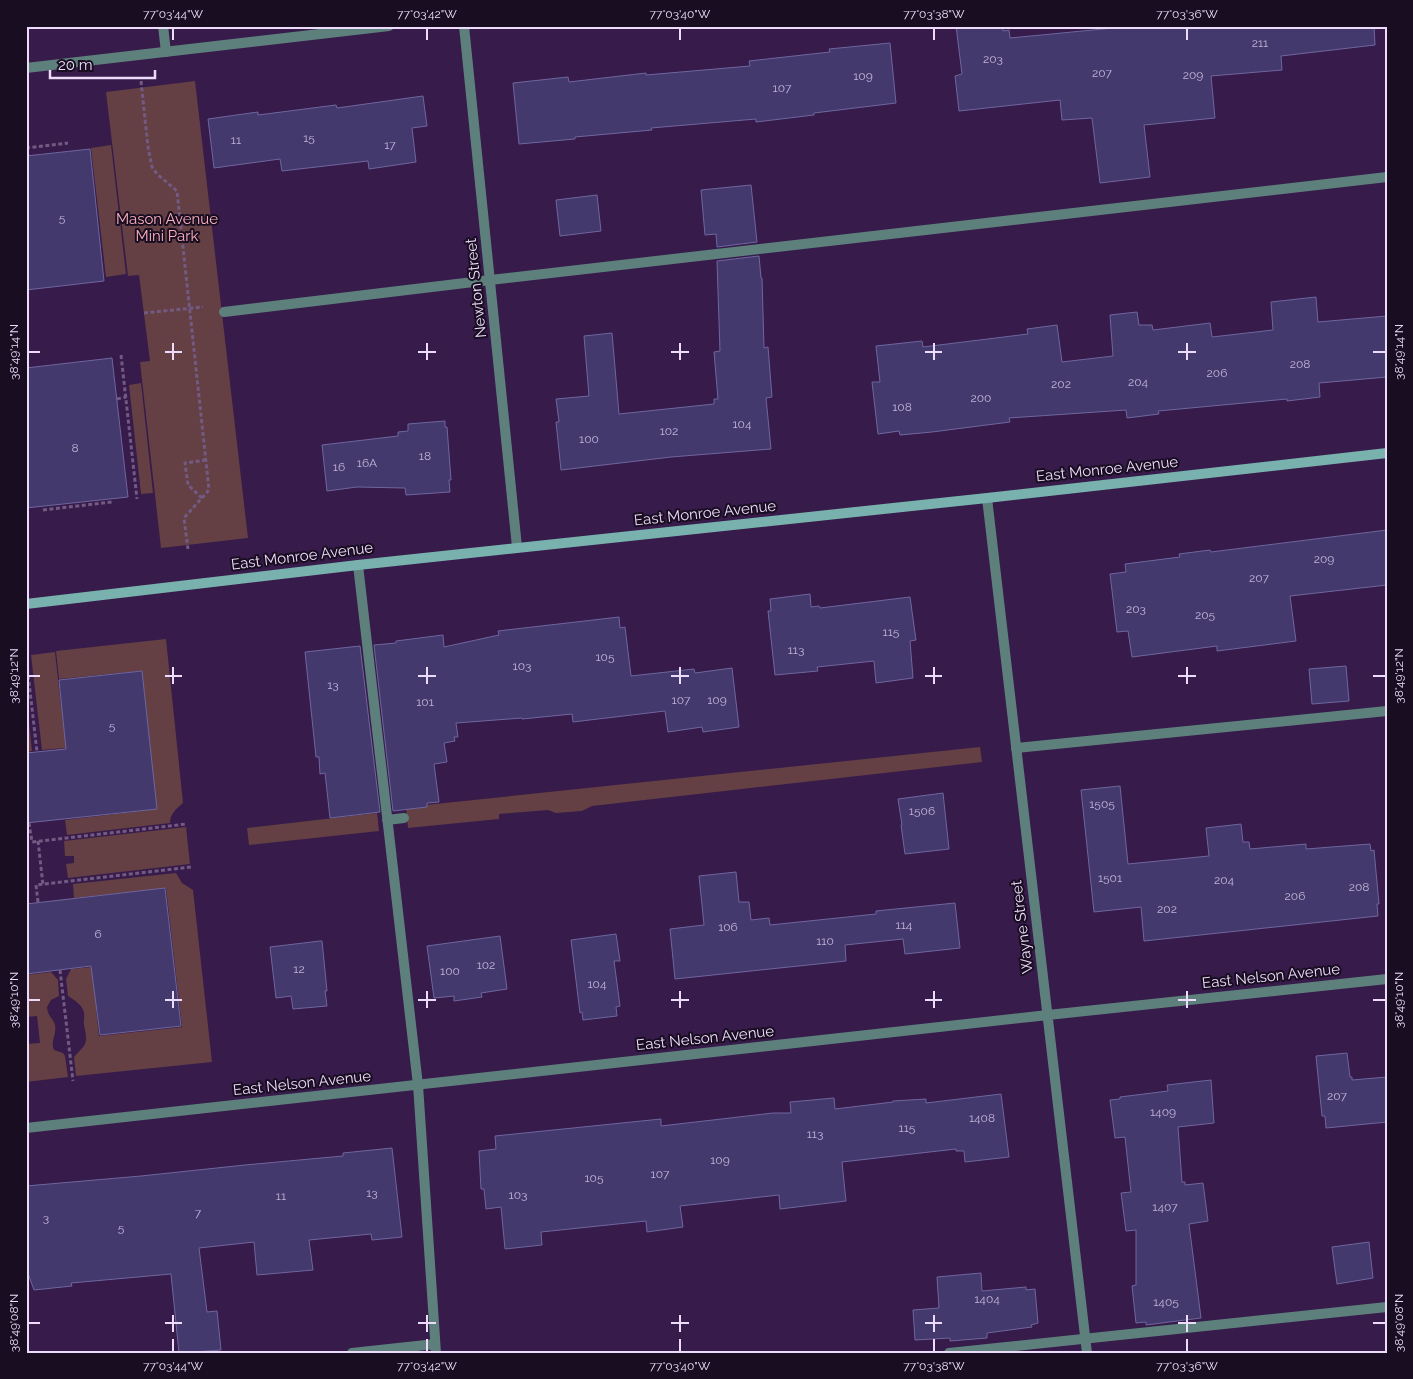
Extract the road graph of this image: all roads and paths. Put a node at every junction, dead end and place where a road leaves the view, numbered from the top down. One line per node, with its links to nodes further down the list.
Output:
1 (163, 26): 4 (street)
2 (389, 26): 4 (street)
3 (464, 26): 11 (street, Newton Street)
4 (166, 52): 5 (street)
5 (26, 68)
6 (141, 81): 12 (path)
7 (68, 143): 8 (path)
8 (27, 148): 9 (path)
9 (28, 155)
10 (1387, 177): 11 (street)
11 (490, 280): 13 (street); 25 (street, Newton Street)
12 (190, 308): 13 (path); 14 (path); 19 (path)
13 (224, 312)
14 (144, 313)
15 (120, 355): 16 (path)
16 (126, 397): 17 (path); 22 (path)
17 (117, 399)
18 (1387, 452): 21 (street, East Monroe Avenue)
19 (206, 460): 20 (path); 20 (path)
20 (202, 498): 26 (path)
21 (987, 498): 25 (street, East Monroe Avenue); 31 (street, Wayne Street)
22 (137, 500)
23 (112, 502): 24 (path)
24 (43, 510)
25 (517, 547): 27 (street, East Monroe Avenue)
26 (188, 549)
27 (358, 565): 28 (street, East Monroe Avenue); 34 (street)
28 (26, 604)
29 (26, 656): 32 (path)
30 (1387, 711): 31 (street)
31 (1016, 748): 43 (street, Wayne Street)
32 (37, 752)
33 (404, 818): 34 (street)
34 (387, 820): 45 (street)
35 (29, 823): 37 (path)
36 (186, 824): 37 (path)
37 (38, 841): 39 (path)
38 (191, 867): 39 (path)
39 (43, 885): 40 (path)
40 (38, 902)
41 (60, 970): 44 (path)
42 (1387, 979): 43 (street, East Nelson Avenue)
43 (1048, 1015): 45 (street, East Nelson Avenue); 48 (street, Wayne Street)
44 (73, 1081)
45 (418, 1085): 46 (street, East Nelson Avenue); 49 (street)
46 (26, 1128)
47 (1387, 1307): 48 (street)
48 (1086, 1339): 51 (street); 52 (street, Wayne Street)
49 (436, 1348): 50 (street)
50 (352, 1353)
51 (949, 1353)
52 (1088, 1353)

